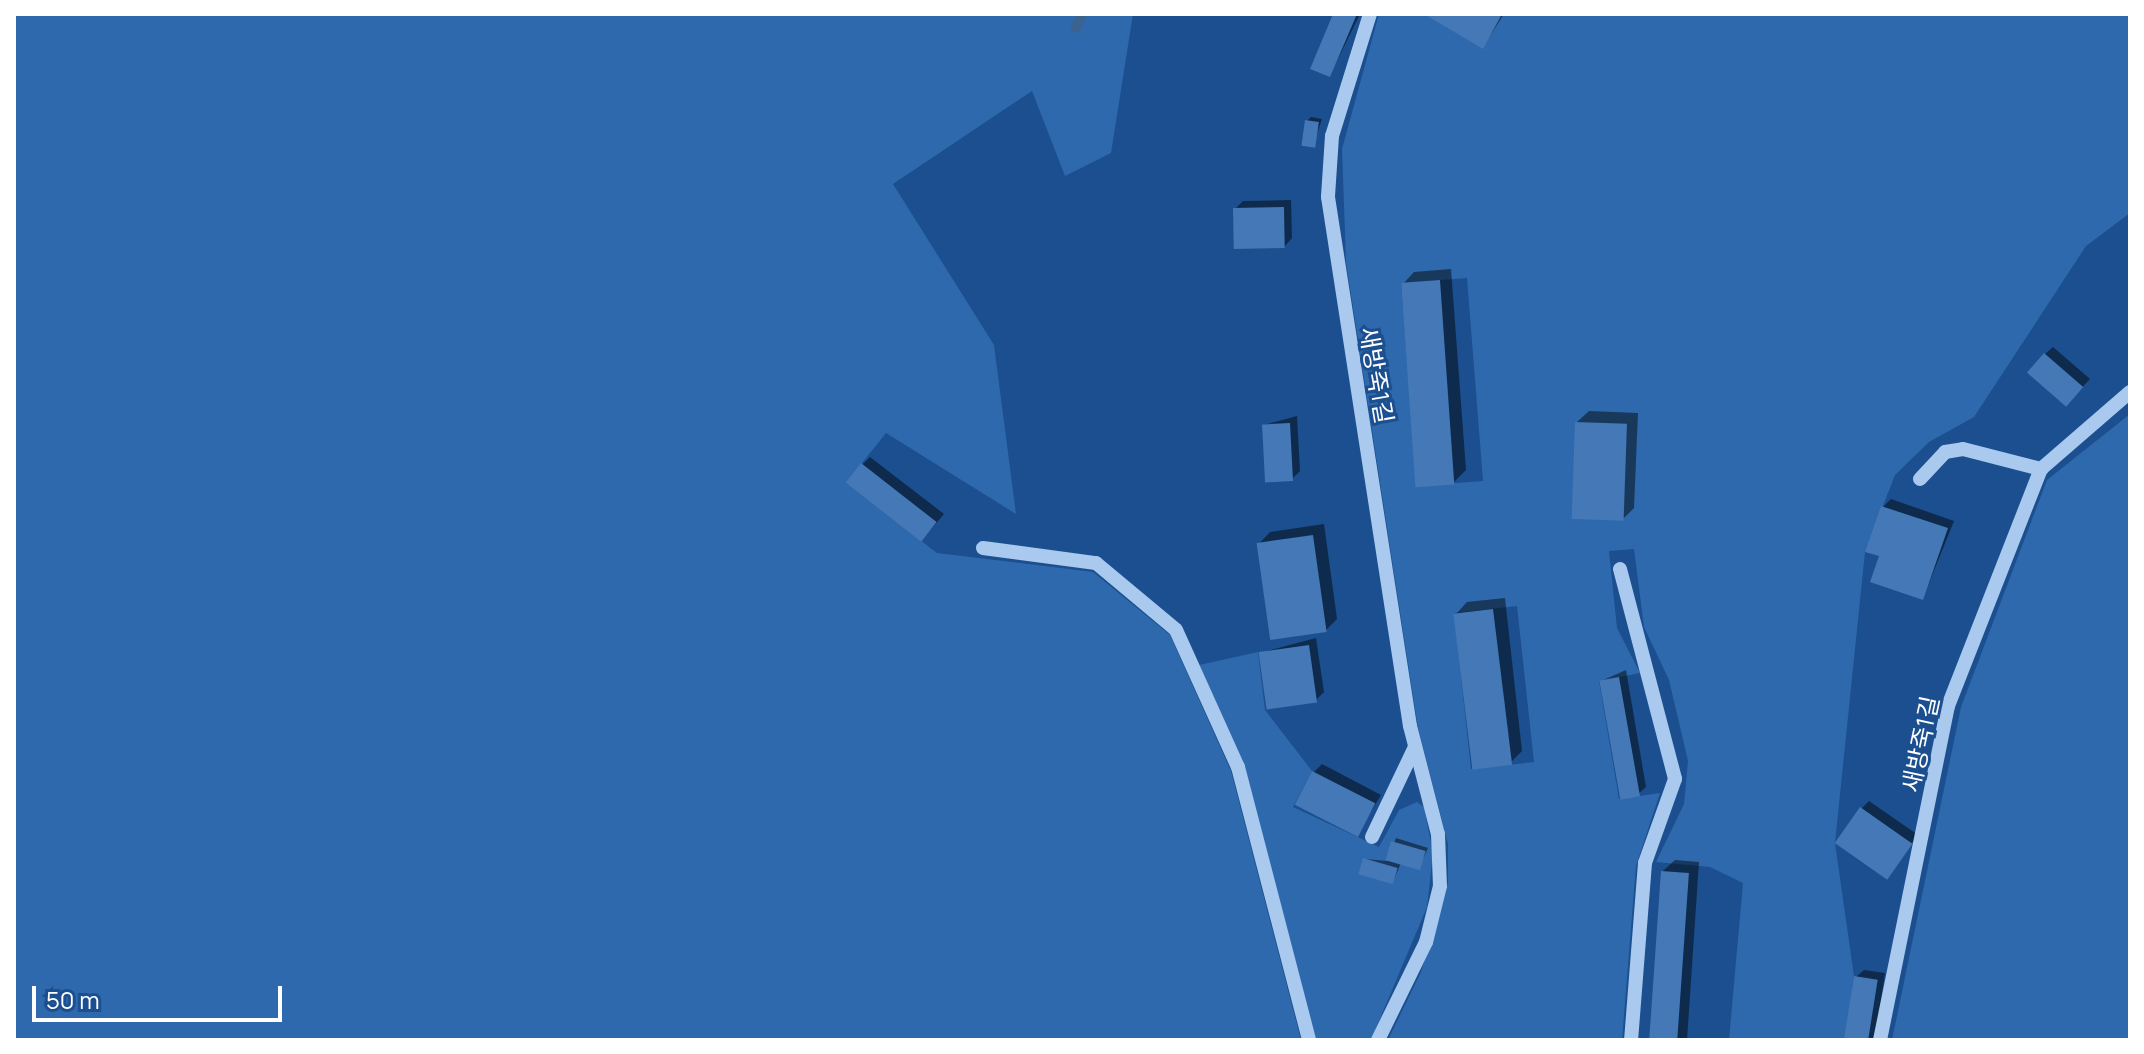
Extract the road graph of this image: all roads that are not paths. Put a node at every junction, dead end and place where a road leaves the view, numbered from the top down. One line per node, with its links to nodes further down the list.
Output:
1 (1370, 14): 7 (lane, 새방죽1길)
2 (2130, 392): 3 (lane, 새방죽1길)
3 (2041, 469): 4 (lane); 12 (lane, 새방죽1길)
4 (1920, 479)
5 (983, 548): 9 (lane)
6 (1620, 569): 11 (lane)
7 (1415, 747): 8 (lane); 10 (lane, 새방죽1길)
8 (1372, 837)
9 (1309, 1040)
10 (1378, 1040)
11 (1631, 1040)
12 (1880, 1040)

